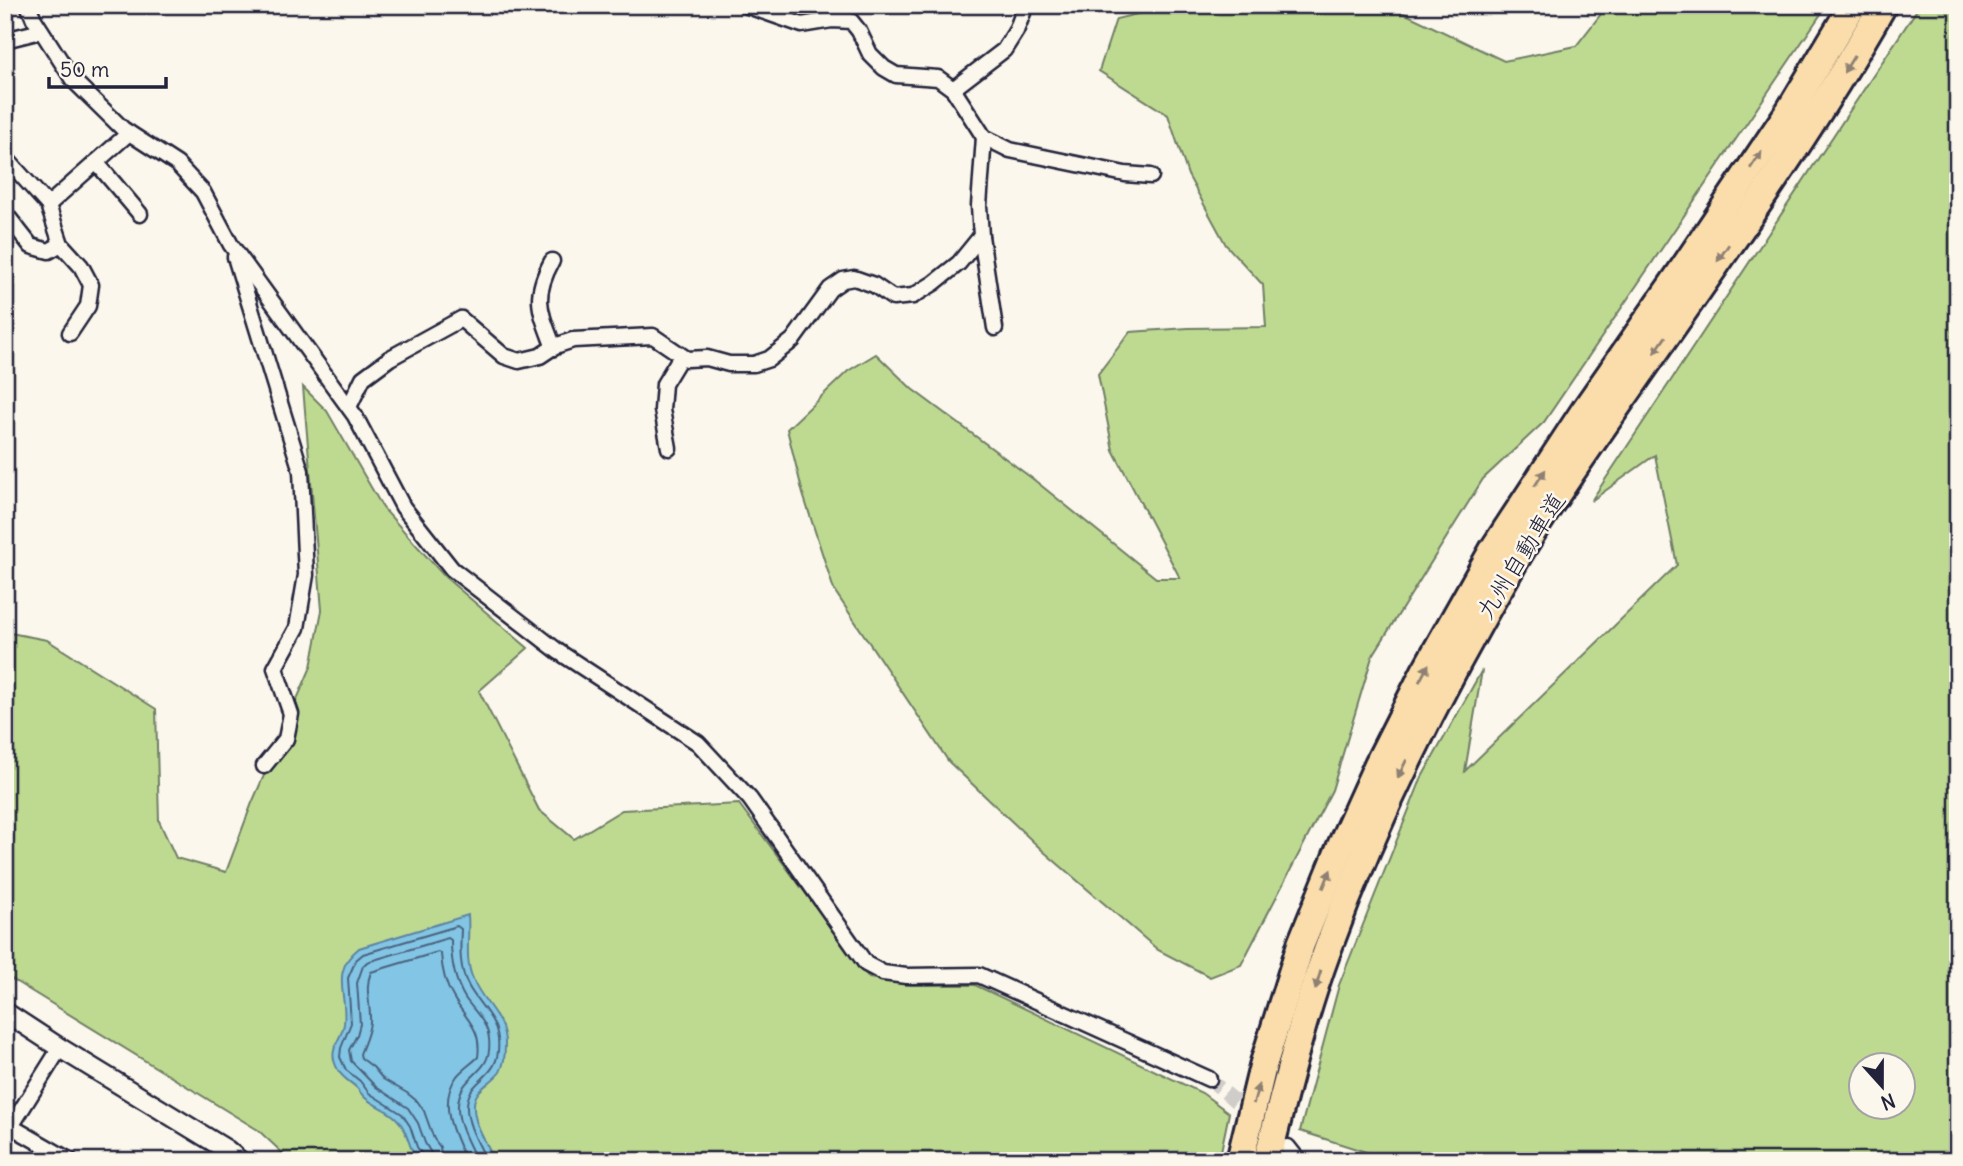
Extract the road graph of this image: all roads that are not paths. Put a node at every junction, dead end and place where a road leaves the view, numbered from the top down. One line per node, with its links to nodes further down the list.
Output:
1 (28, 5): 8 (street)
2 (745, 5): 7 (street)
3 (822, 5): 7 (street)
4 (1026, 5): 10 (street)
5 (1853, 5): 23 (highway, 九州自動車道, one-way to 5)
6 (1883, 5): 23 (highway, 九州自動車道, one-way to 23)
7 (832, 20): 10 (street)
8 (41, 31): 9 (street); 11 (street)
9 (5, 40)
10 (953, 89): 12 (street)
11 (129, 132): 14 (street); 21 (street)
12 (984, 137): 15 (street); 19 (street)
13 (5, 157): 16 (street)
14 (96, 162): 16 (street); 18 (street)
15 (1151, 176)
16 (48, 205): 20 (street)
17 (5, 213): 20 (street)
18 (140, 214)
19 (981, 236): 24 (street); 27 (street)
20 (61, 244): 25 (street)
21 (231, 245): 28 (street); 30 (street)
22 (552, 261): 26 (street)
23 (1688, 283): 35 (highway, 九州自動車道, one-way to 35); 38 (highway, 九州自動車道, one-way to 23)
24 (995, 328)
25 (69, 333)
26 (554, 348): 27 (street); 28 (street)
27 (681, 356): 29 (street)
28 (349, 407): 33 (street)
29 (669, 448)
30 (264, 766)
31 (5, 1012): 32 (street)
32 (60, 1048): 34 (street); 37 (street)
33 (1209, 1079)
34 (7, 1129): 36 (street)
35 (1278, 1154): 39 (street)
36 (71, 1161)
37 (240, 1161)
38 (1240, 1161)
39 (1299, 1161)

